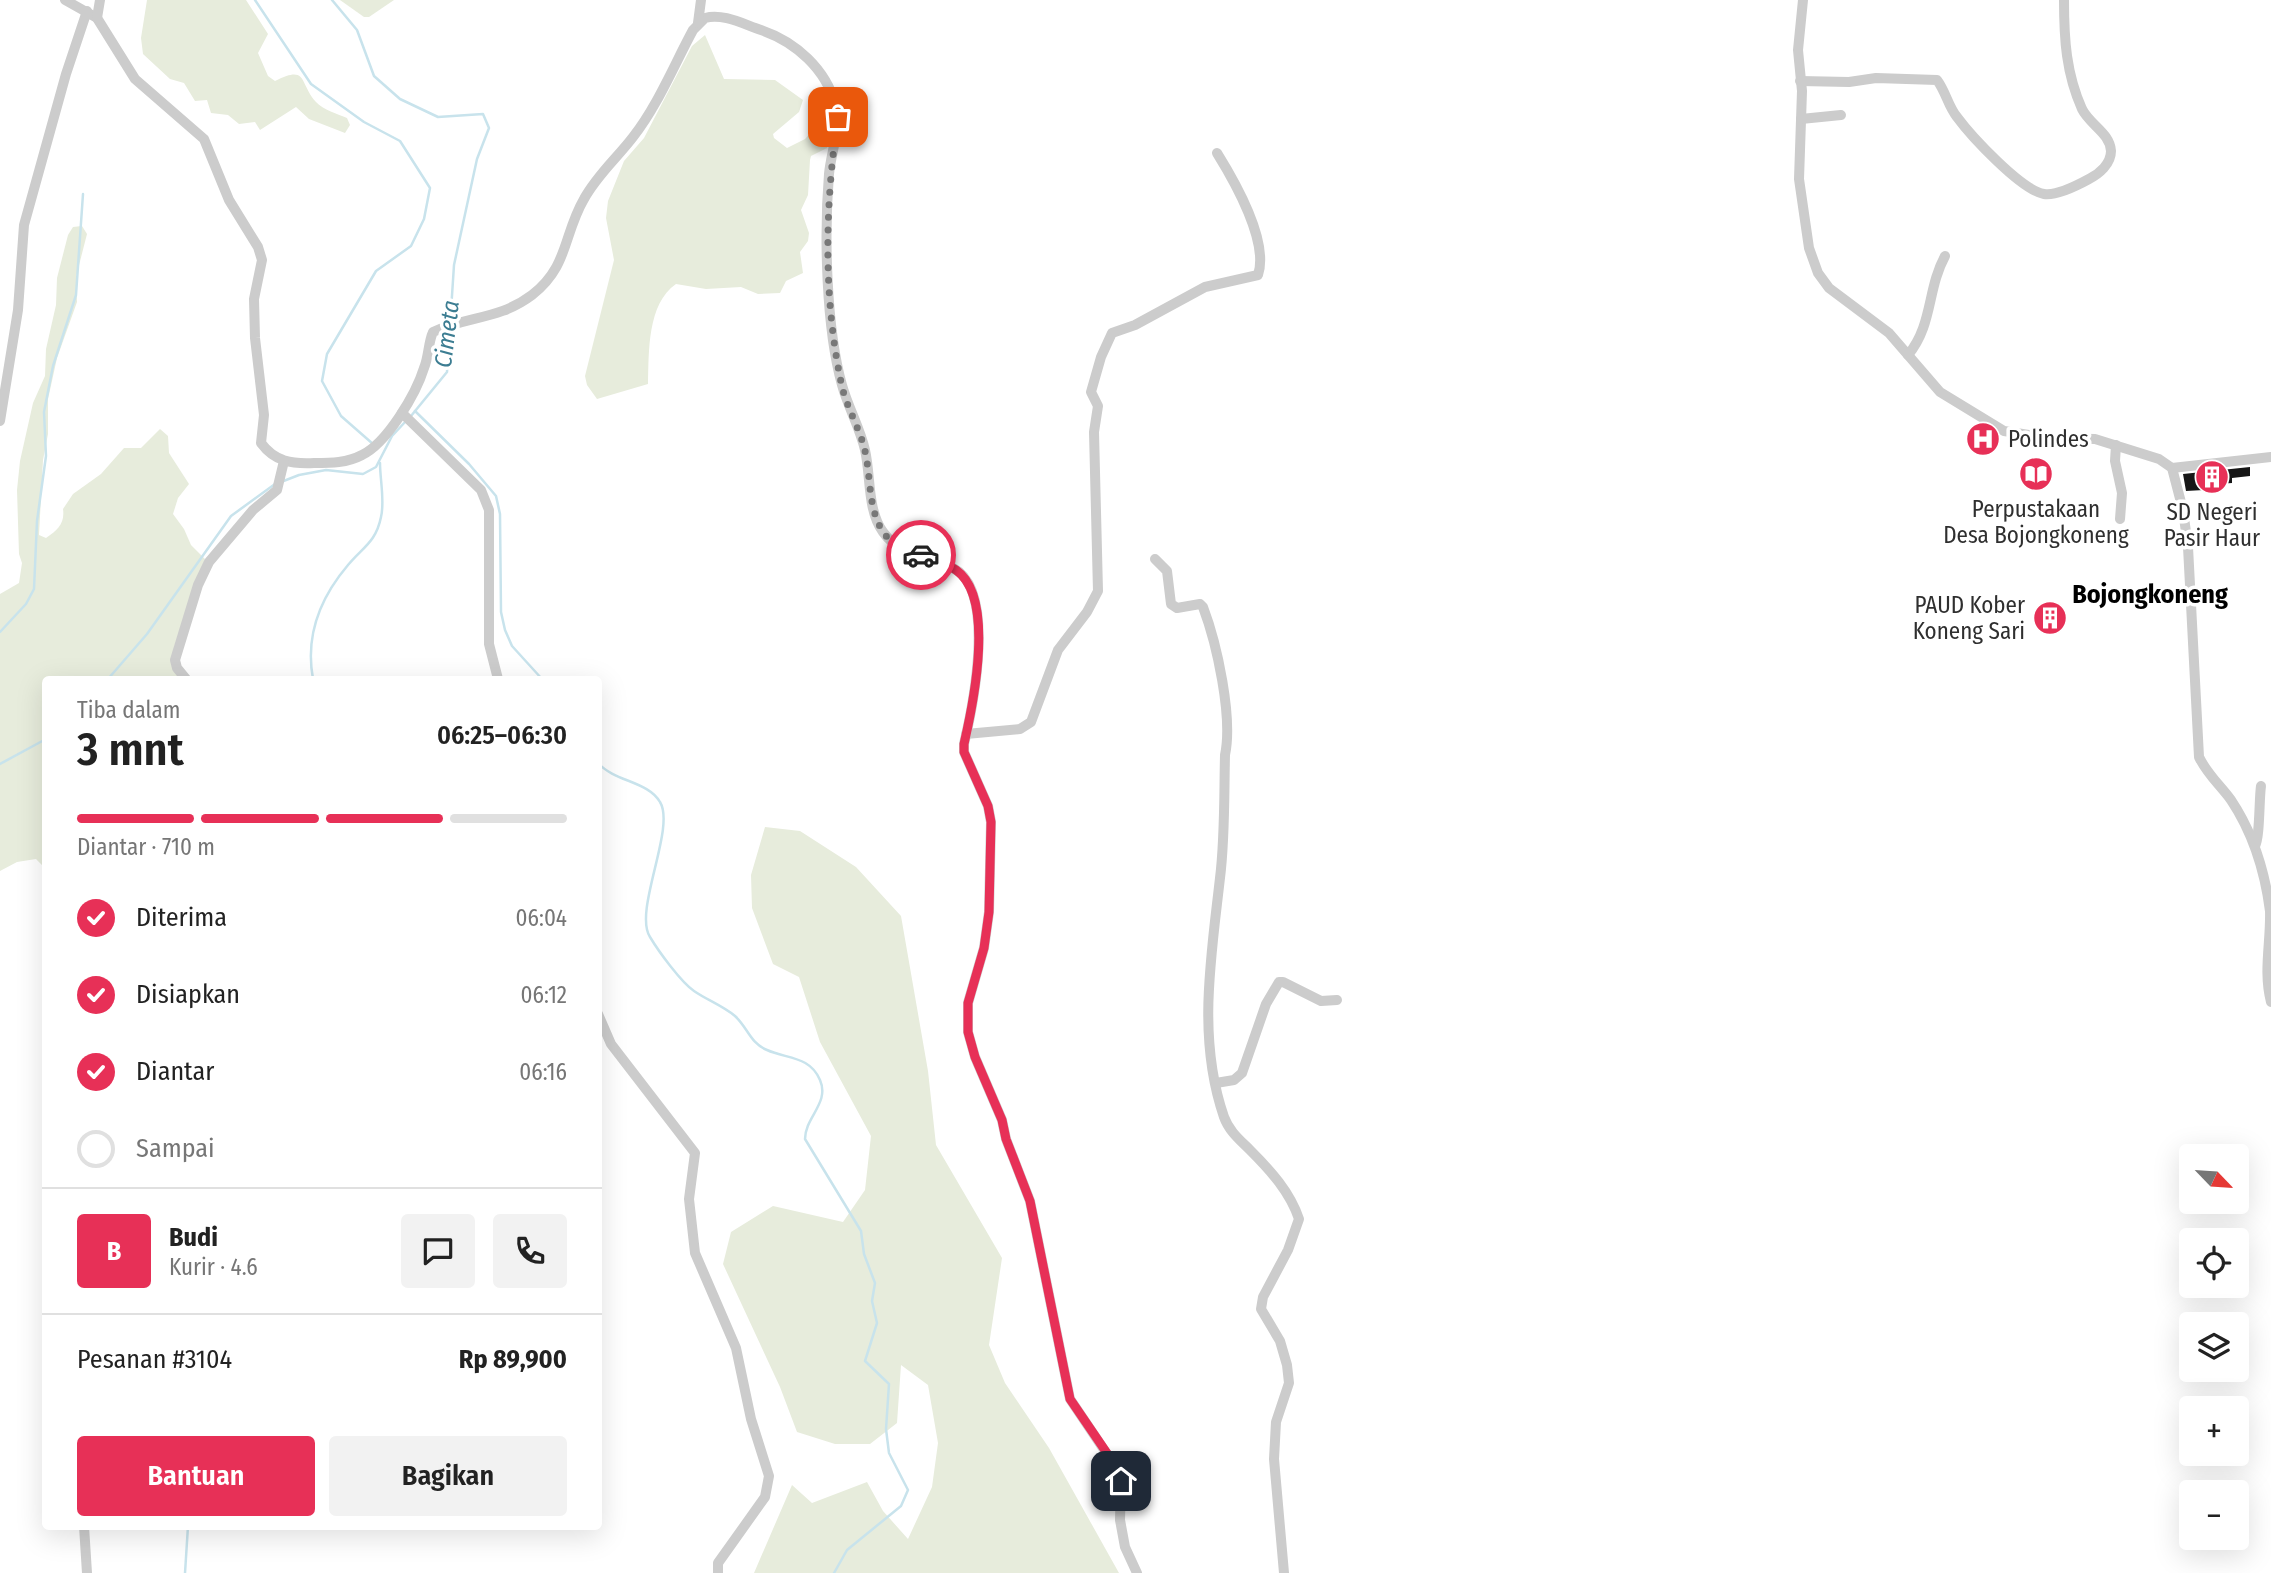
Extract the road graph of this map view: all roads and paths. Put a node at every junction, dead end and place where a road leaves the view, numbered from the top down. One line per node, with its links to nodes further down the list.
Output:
1 (65, 0): 6 (street)
2 (100, 0): 7 (street)
3 (701, 0): 8 (street)
4 (1802, 0): 9 (street)
5 (2064, 0): 9 (street)
6 (87, 11): 7 (street); 16 (street)
7 (97, 18): 19 (street)
8 (698, 23): 15 (street); 25 (street)
9 (1800, 81): 11 (street)
10 (1842, 115): 11 (street)
11 (1801, 119): 14 (street)
12 (1217, 153): 25 (street)
13 (1945, 256): 14 (street)
14 (1908, 355): 17 (street)
15 (406, 418): 19 (street); 24 (street)
16 (0, 421)
17 (2116, 445): 20 (street); 21 (street)
18 (2271, 457): 20 (street)
19 (284, 461): 23 (street)
20 (2172, 468): 27 (street)
21 (2120, 519)
22 (1155, 559): 32 (street)
23 (184, 676)
24 (497, 676)
25 (967, 734): 36 (street)
26 (2261, 786): 27 (street)
27 (2255, 847): 28 (street)
28 (2269, 982): 30 (street)
29 (1338, 1000): 32 (street)
30 (2271, 1002)
31 (602, 1023): 35 (street)
32 (1216, 1083): 37 (street)
33 (84, 1530): 34 (street)
34 (87, 1573)
35 (718, 1573)
36 (1137, 1573)
37 (1284, 1573)

